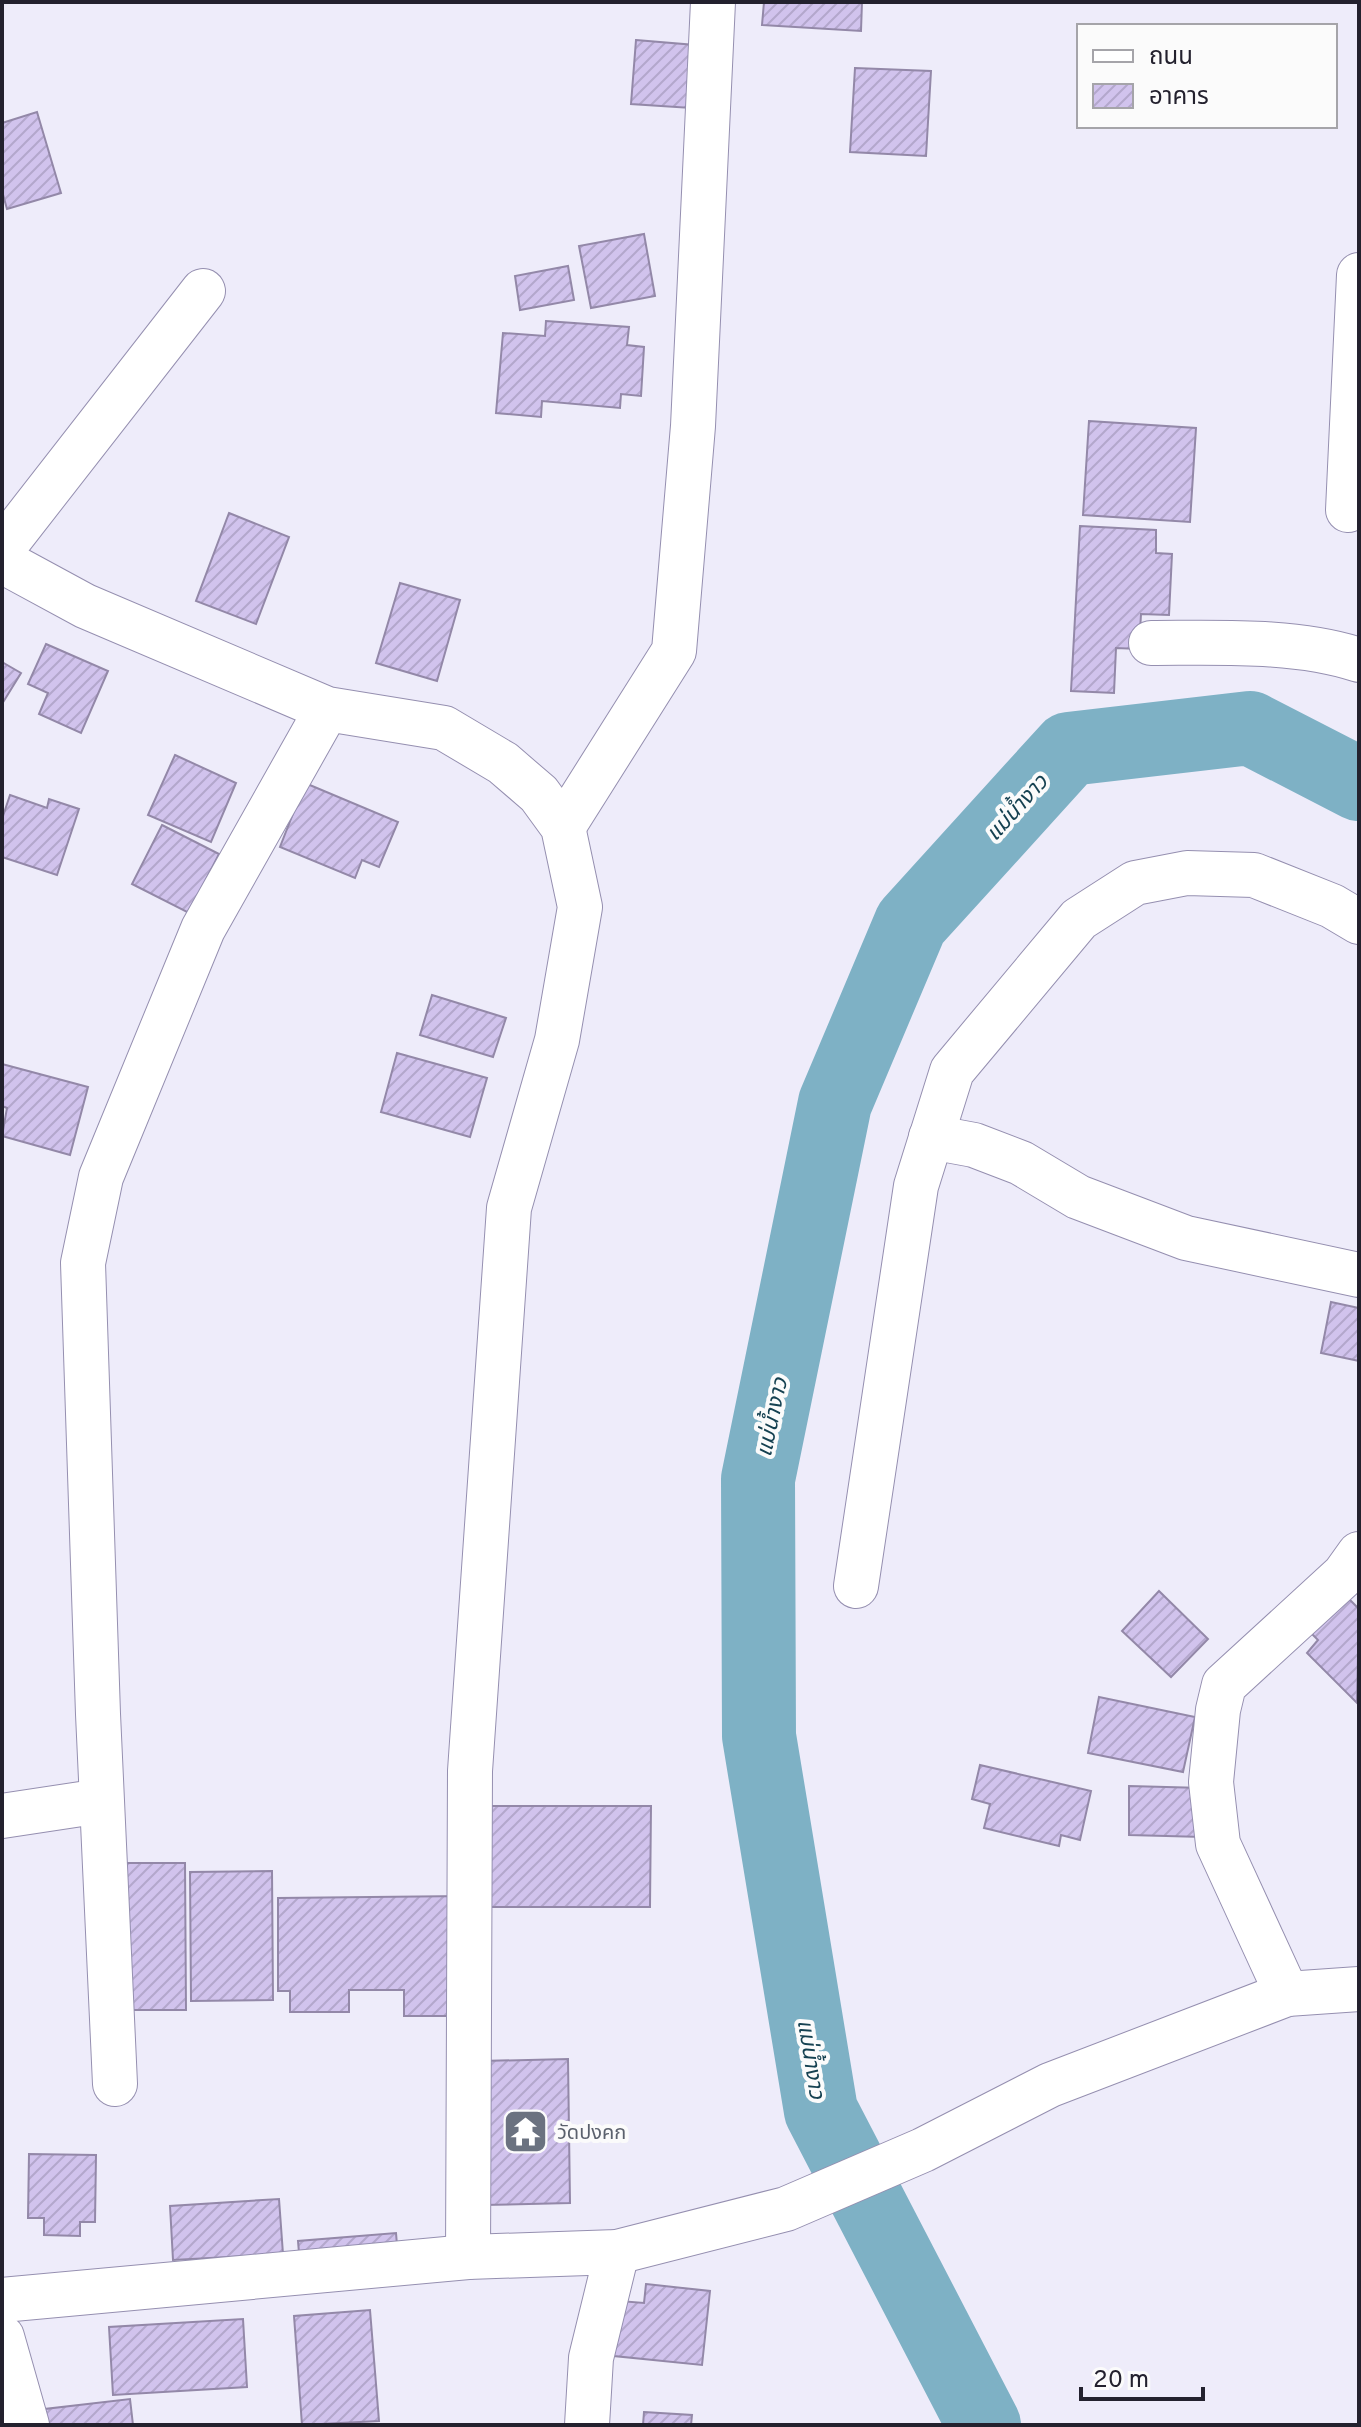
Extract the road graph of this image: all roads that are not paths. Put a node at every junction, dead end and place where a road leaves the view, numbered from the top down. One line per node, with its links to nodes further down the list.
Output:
1 (713, 2): 10 (street)
2 (1359, 275): 4 (street)
3 (203, 291): 5 (street)
4 (1348, 510)
5 (2, 549)
6 (2, 561): 9 (street)
7 (1151, 643): 8 (street)
8 (1359, 660)
9 (327, 709): 10 (street); 16 (street)
10 (563, 827): 22 (street)
11 (1359, 922): 12 (street)
12 (931, 1137): 13 (street); 15 (street)
13 (1359, 1275)
14 (1359, 1554): 19 (street)
15 (856, 1586)
16 (101, 1801): 17 (street); 20 (street)
17 (2, 1816)
18 (1359, 1989): 19 (street)
19 (1287, 1994): 21 (street)
20 (115, 2084)
21 (617, 2252): 22 (street); 26 (street)
22 (468, 2257): 23 (street)
23 (2, 2300)
24 (2, 2337): 25 (street)
25 (27, 2425)
26 (587, 2425)

